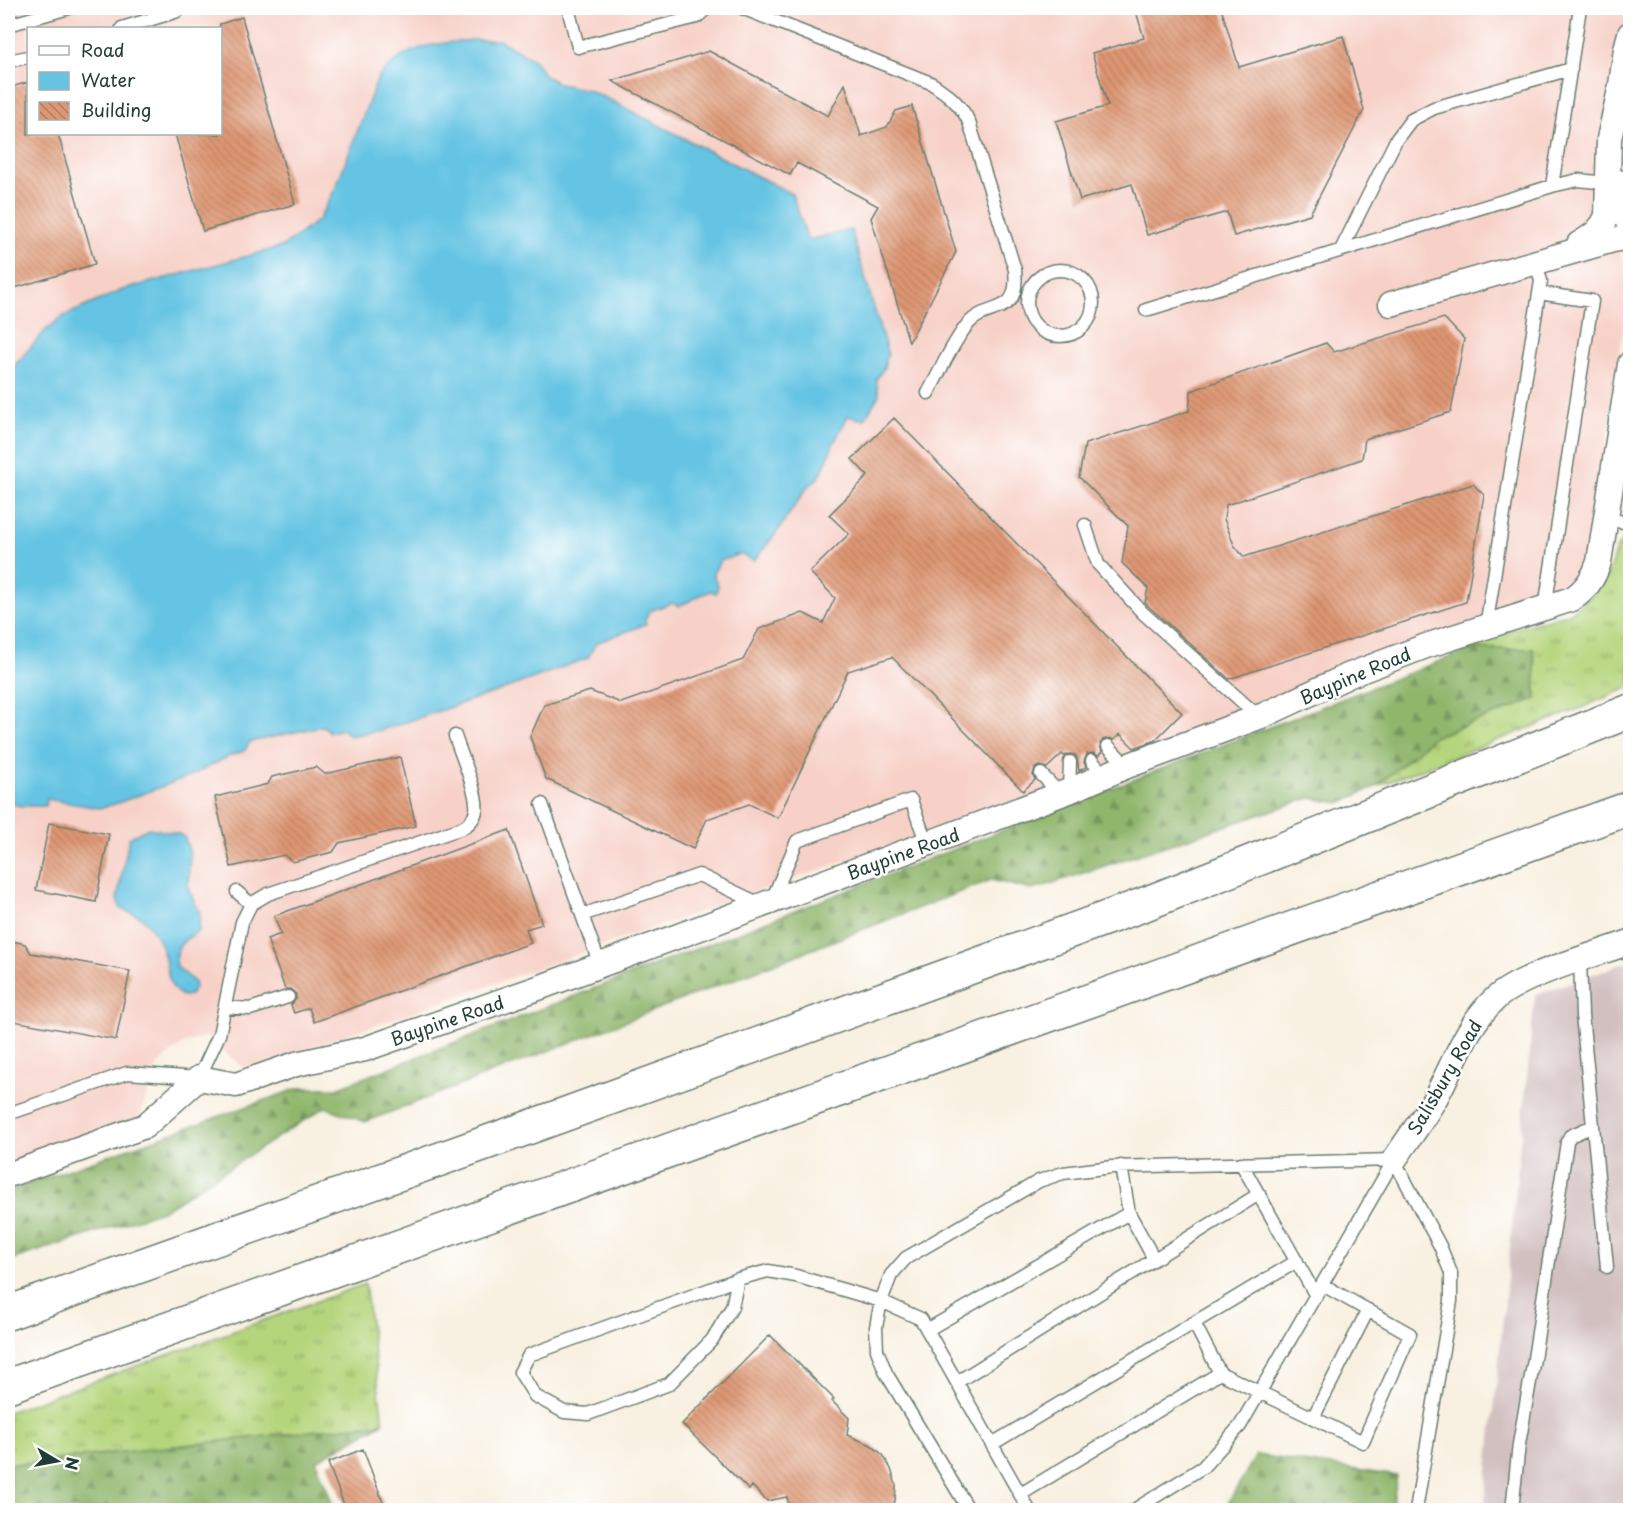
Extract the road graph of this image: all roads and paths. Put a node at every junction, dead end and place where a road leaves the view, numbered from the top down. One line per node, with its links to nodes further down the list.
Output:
1 (69, 8): 8 (lane)
2 (182, 8): 9 (lane)
3 (568, 8): 7 (lane)
4 (707, 8): 7 (lane)
5 (742, 8): 22 (lane)
6 (1580, 8): 13 (lane)
7 (696, 12)
8 (8, 25)
9 (125, 27)
10 (1630, 34): 15 (street)
11 (27, 57): 12 (lane)
12 (8, 61)
13 (1571, 69): 16 (lane); 19 (lane)
14 (1630, 87): 17 (street)
15 (1607, 183): 16 (lane); 20 (street)
16 (1552, 186): 19 (lane)
17 (1630, 224)
18 (1630, 237): 20 (street)
19 (1341, 250): 26 (lane)
20 (1567, 253): 21 (street)
21 (1536, 262): 23 (lane); 25 (street)
22 (1014, 292): 24 (lane); 28 (lane)
23 (1539, 293): 32 (lane); 33 (lane)
24 (1028, 296): 24 (lane)
25 (1391, 304)
26 (1146, 310)
27 (1630, 364): 29 (street, Baypine Road)
28 (928, 393)
29 (1606, 519): 30 (lane); 32 (street, Baypine Road)
30 (1630, 522)
31 (1085, 525): 35 (lane)
32 (1545, 608): 33 (street, Baypine Road)
33 (1486, 627): 35 (street, Baypine Road)
34 (1630, 711): 70 (highway)
35 (1259, 717): 39 (street, Baypine Road)
36 (455, 736): 47 (lane)
37 (1108, 746): 39 (lane)
38 (1070, 762): 41 (lane)
39 (1127, 766): 41 (street, Baypine Road)
40 (1041, 774): 41 (lane)
41 (1064, 793): 44 (street, Baypine Road)
42 (542, 804): 48 (lane)
43 (1630, 808): 75 (highway)
44 (927, 844): 46 (street, Baypine Road); 46 (lane)
45 (237, 891): 47 (lane)
46 (767, 903): 48 (lane); 51 (street, Baypine Road)
47 (251, 904): 53 (lane)
48 (582, 915): 51 (lane)
49 (1630, 942): 50 (street, Salisbury Road)
50 (1580, 960): 56 (lane); 57 (street, Salisbury Road)
51 (600, 965): 54 (street, Baypine Road)
52 (288, 997): 53 (lane)
53 (225, 1007): 54 (lane)
54 (199, 1078): 55 (lane); 60 (street)
55 (8, 1114)
56 (1593, 1126): 65 (lane); 84 (lane)
57 (1394, 1160): 58 (lane); 67 (lane); 83 (lane)
58 (1241, 1163): 59 (lane); 61 (lane)
59 (1121, 1166): 62 (lane); 68 (lane)
60 (8, 1175)
61 (1258, 1194): 63 (lane); 64 (lane)
62 (1129, 1213): 63 (lane); 72 (lane)
63 (1154, 1259): 74 (lane)
64 (1297, 1261): 67 (lane); 71 (lane)
65 (1606, 1268)
66 (738, 1279): 66 (lane); 68 (lane)
67 (1320, 1290): 69 (lane); 76 (lane)
68 (881, 1301): 72 (lane); 80 (lane)
69 (1368, 1310): 77 (lane); 77 (lane)
70 (8, 1313)
71 (1194, 1323): 73 (lane); 78 (lane)
72 (927, 1330): 74 (lane)
73 (1220, 1373): 76 (lane); 79 (lane)
74 (957, 1382): 78 (lane)
75 (8, 1386)
76 (1260, 1394): 77 (lane); 82 (lane)
77 (1313, 1418)
78 (992, 1444): 79 (lane)
79 (1021, 1494): 81 (lane)
80 (969, 1510)
81 (1029, 1510)
82 (1134, 1510)
83 (1416, 1510)
84 (1512, 1510)

